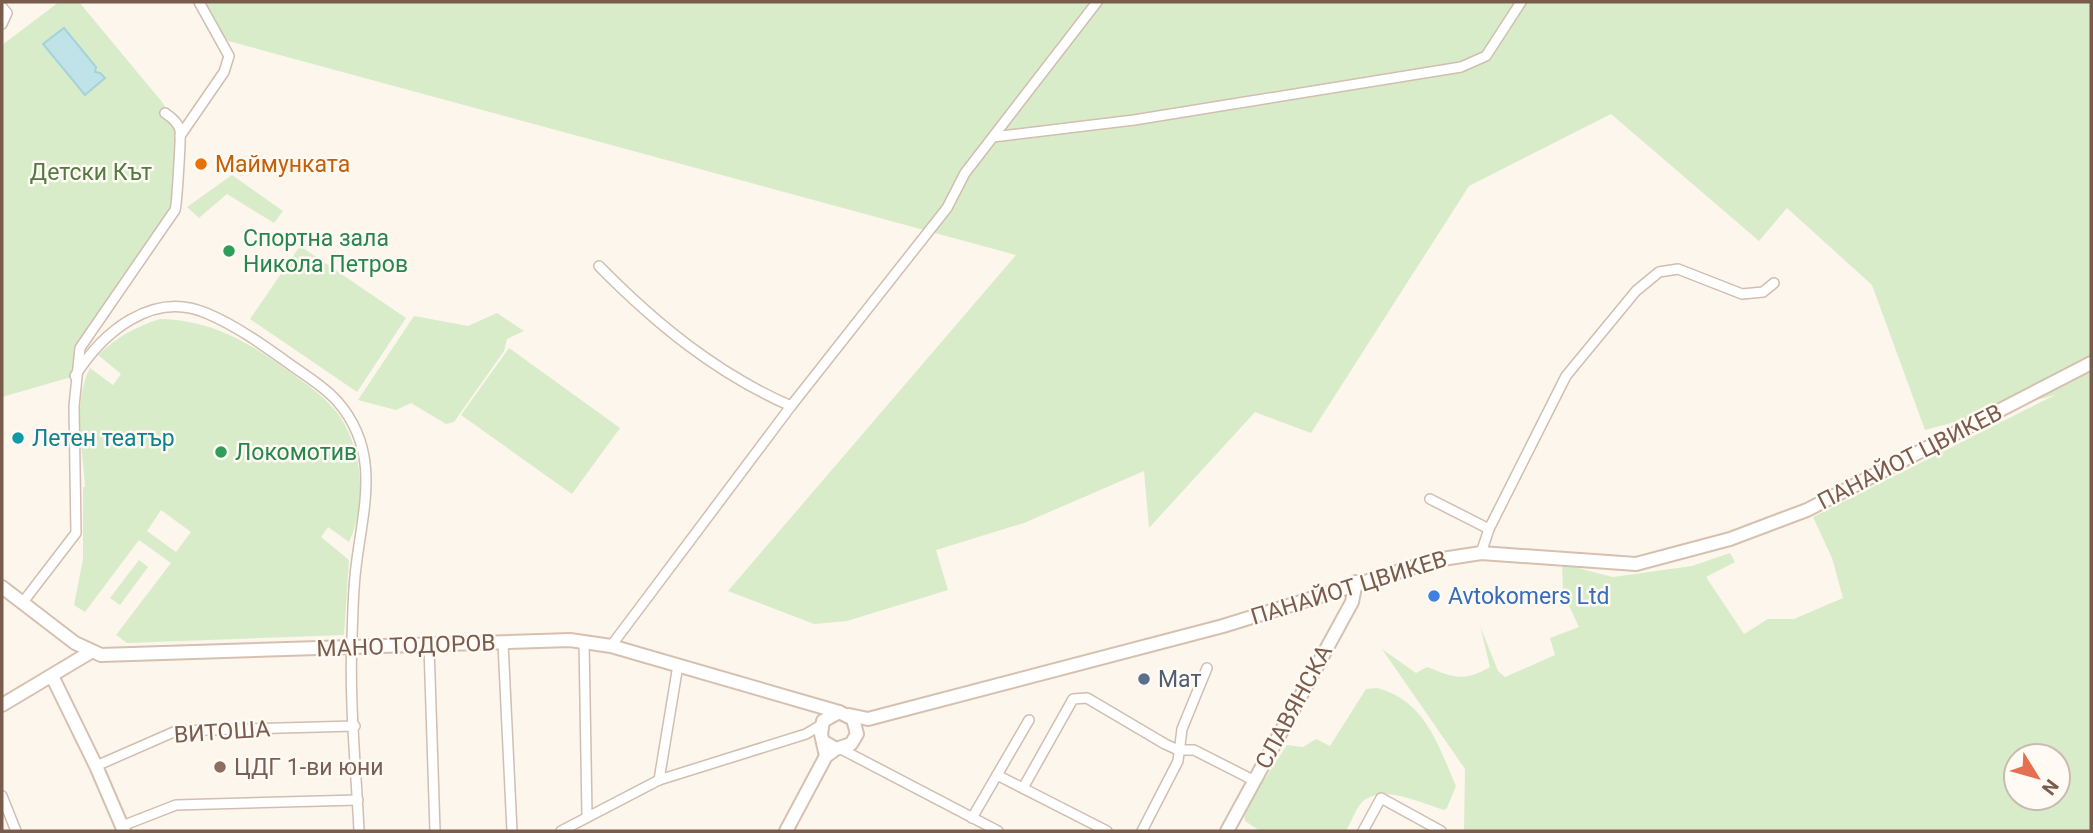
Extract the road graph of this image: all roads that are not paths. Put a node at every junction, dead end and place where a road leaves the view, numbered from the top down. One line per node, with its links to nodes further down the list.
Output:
1 (199, 2): 7 (street)
2 (1097, 2): 8 (street)
3 (1521, 2): 8 (street)
4 (2, 7): 5 (street)
5 (2, 24)
6 (165, 113): 7 (street)
7 (180, 136): 12 (street)
8 (993, 137): 13 (street)
9 (599, 266): 13 (street)
10 (1774, 283): 15 (street)
11 (2091, 363): 16 (street, ПАНАЙОТ ЦВИКЕВ)
12 (75, 376): 19 (street); 24 (street)
13 (791, 406): 23 (street)
14 (1430, 499): 15 (street)
15 (1489, 529): 16 (street)
16 (1480, 554): 17 (street, ПАНАЙОТ ЦВИКЕВ)
17 (1356, 582): 31 (street, ПАНАЙОТ ЦВИКЕВ); 41 (street, СЛАВЯНСКА)
18 (2, 587): 19 (street)
19 (23, 602): 25 (street)
20 (584, 641): 21 (street, МАНО ТОДОРОВ); 23 (street, МАНО ТОДОРОВ); 45 (street)
21 (503, 643): 22 (street, МАНО ТОДОРОВ); 51 (street)
22 (429, 646): 24 (street, МАНО ТОДОРОВ); 50 (street)
23 (611, 646): 26 (street, МАНО ТОДОРОВ)
24 (352, 648): 25 (street, МАНО ТОДОРОВ); 33 (street)
25 (89, 653): 28 (street)
26 (678, 665): 30 (street, МАНО ТОДОРОВ); 40 (street)
27 (1207, 668): 37 (street)
28 (52, 676): 29 (street); 38 (street)
29 (2, 705)
30 (834, 717): 31 (street, ПАНАЙОТ ЦВИКЕВ); 34 (street); 35 (street); 36 (street)
31 (868, 719): 36 (street)
32 (1029, 720): 39 (street)
33 (355, 726): 38 (street, ВИТОША); 44 (street)
34 (806, 734): 35 (street); 40 (street)
35 (824, 741): 36 (street)
36 (844, 748): 46 (street); 53 (street)
37 (1178, 750): 41 (street); 42 (street); 56 (street)
38 (96, 766): 47 (street)
39 (997, 775): 42 (street); 46 (street)
40 (659, 780): 45 (street)
41 (1255, 780): 57 (street, СЛАВЯНСКА)
42 (1023, 788): 55 (street)
43 (2, 796): 48 (street)
44 (358, 800): 47 (street); 49 (street)
45 (587, 816): 52 (street)
46 (972, 818): 54 (street)
47 (123, 829)
48 (16, 831)
49 (359, 831)
50 (435, 831)
51 (512, 831)
52 (561, 831)
53 (786, 831)
54 (998, 831)
55 (1107, 831)
56 (1142, 831)
57 (1227, 831)
58 (1363, 831): 59 (street)
59 (1441, 831)

